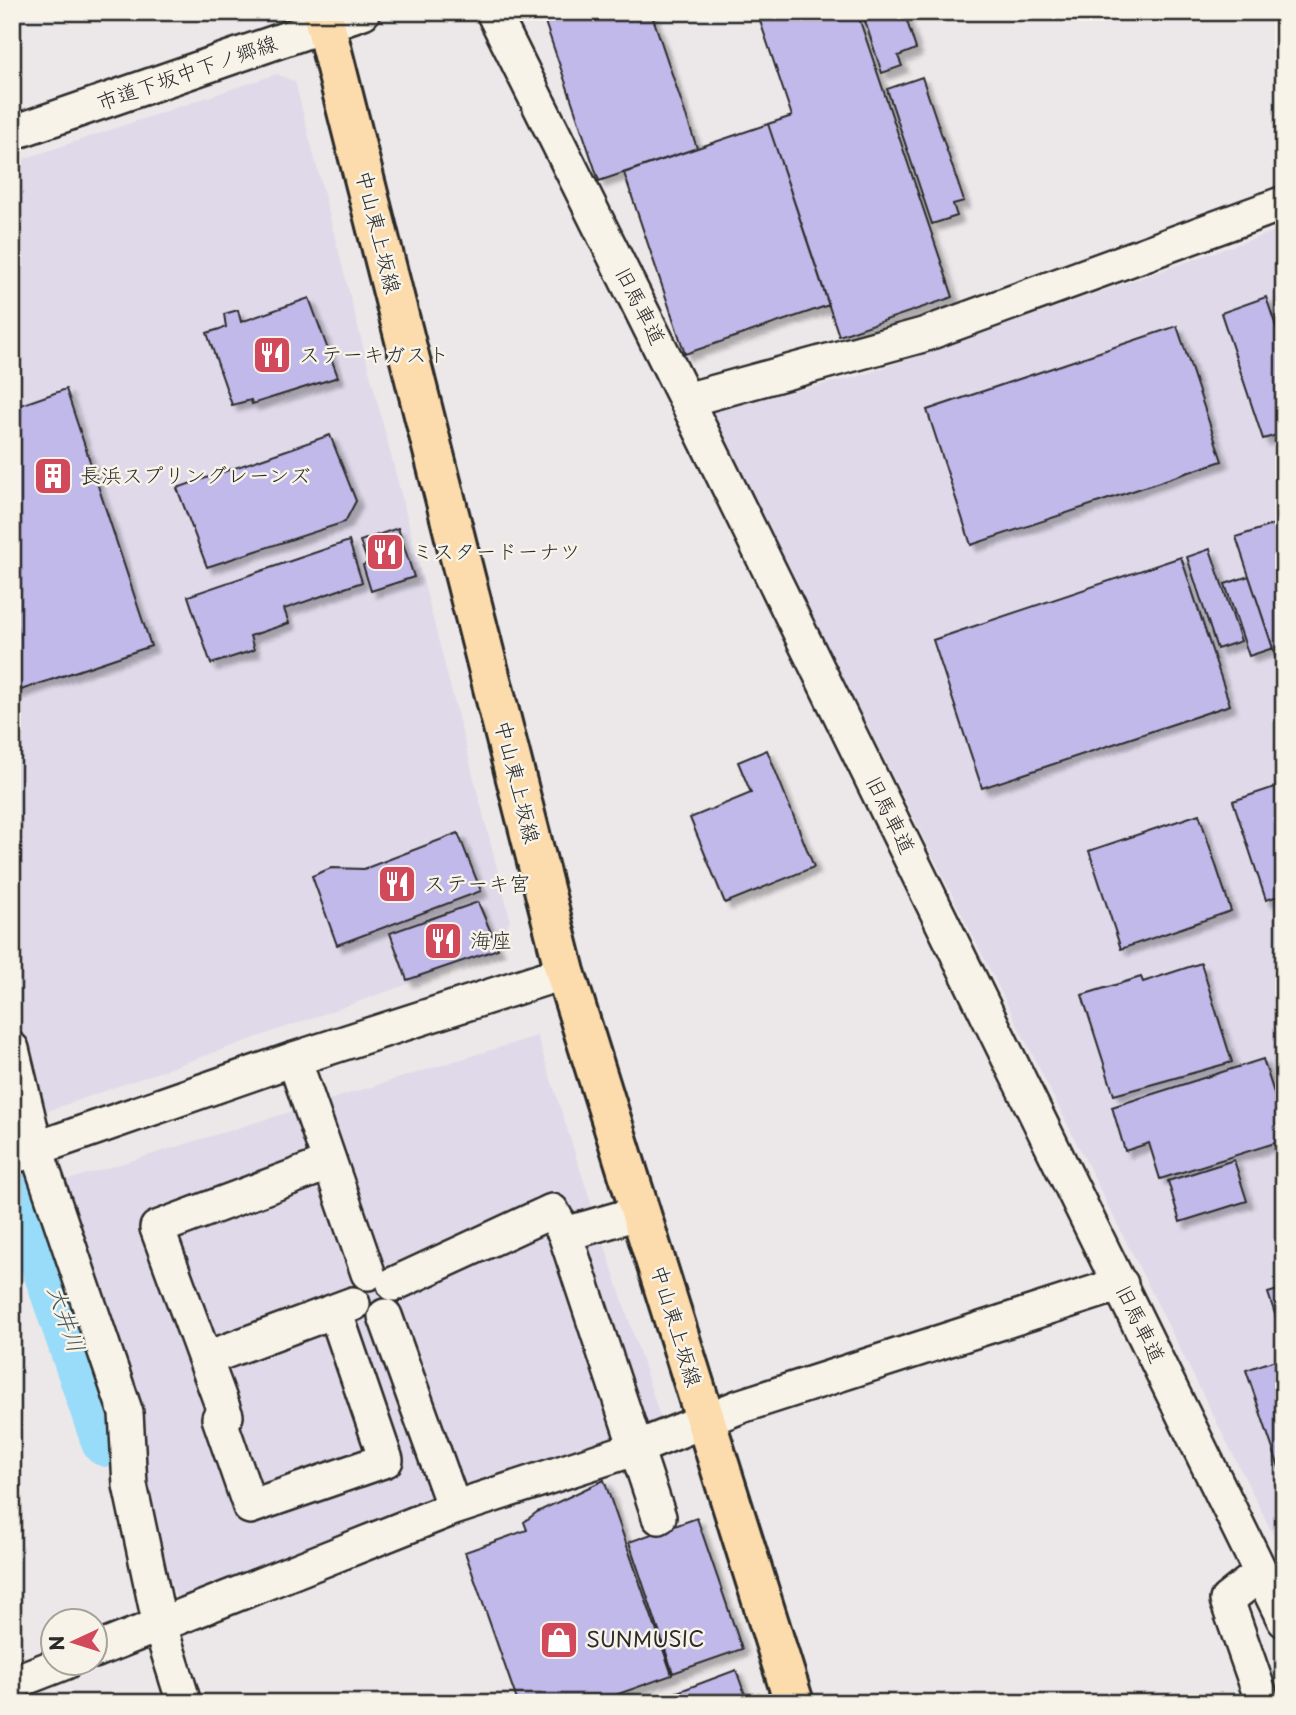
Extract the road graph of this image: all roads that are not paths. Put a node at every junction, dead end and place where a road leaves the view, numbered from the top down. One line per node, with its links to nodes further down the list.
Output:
1 (363, 12): 3 (street, 市道下坂中下ノ郷線)
2 (493, 12): 6 (street, 旧馬車道)
3 (324, 19): 4 (street, 市道下坂中下ノ郷線); 7 (main road, 中山東上坂線)
4 (12, 133)
5 (1284, 203): 6 (street)
6 (686, 400): 15 (street, 旧馬車道)
7 (565, 972): 9 (street); 12 (main road, 中山東上坂線)
8 (12, 1049): 10 (street)
9 (294, 1059): 10 (street); 11 (street)
10 (24, 1153): 25 (street)
11 (330, 1163): 14 (street); 18 (street)
12 (642, 1212): 13 (street); 19 (main road, 中山東上坂線)
13 (565, 1234): 14 (street); 20 (street)
14 (381, 1278): 16 (street); 17 (street)
15 (1121, 1284): 19 (street); 23 (street, 旧馬車道)
16 (344, 1307): 17 (street); 18 (street); 18 (street)
17 (385, 1315): 21 (street)
18 (205, 1359)
19 (704, 1421): 20 (street); 30 (main road, 中山東上坂線)
20 (634, 1449): 21 (street); 22 (street)
21 (454, 1508): 25 (street)
22 (659, 1517)
23 (1261, 1573): 24 (street, 旧馬車道); 31 (street)
24 (1284, 1620)
25 (160, 1626): 26 (street); 29 (street)
26 (108, 1646)
27 (38, 1673): 28 (street)
28 (12, 1683)
29 (184, 1703)
30 (794, 1703)
31 (1264, 1703)

